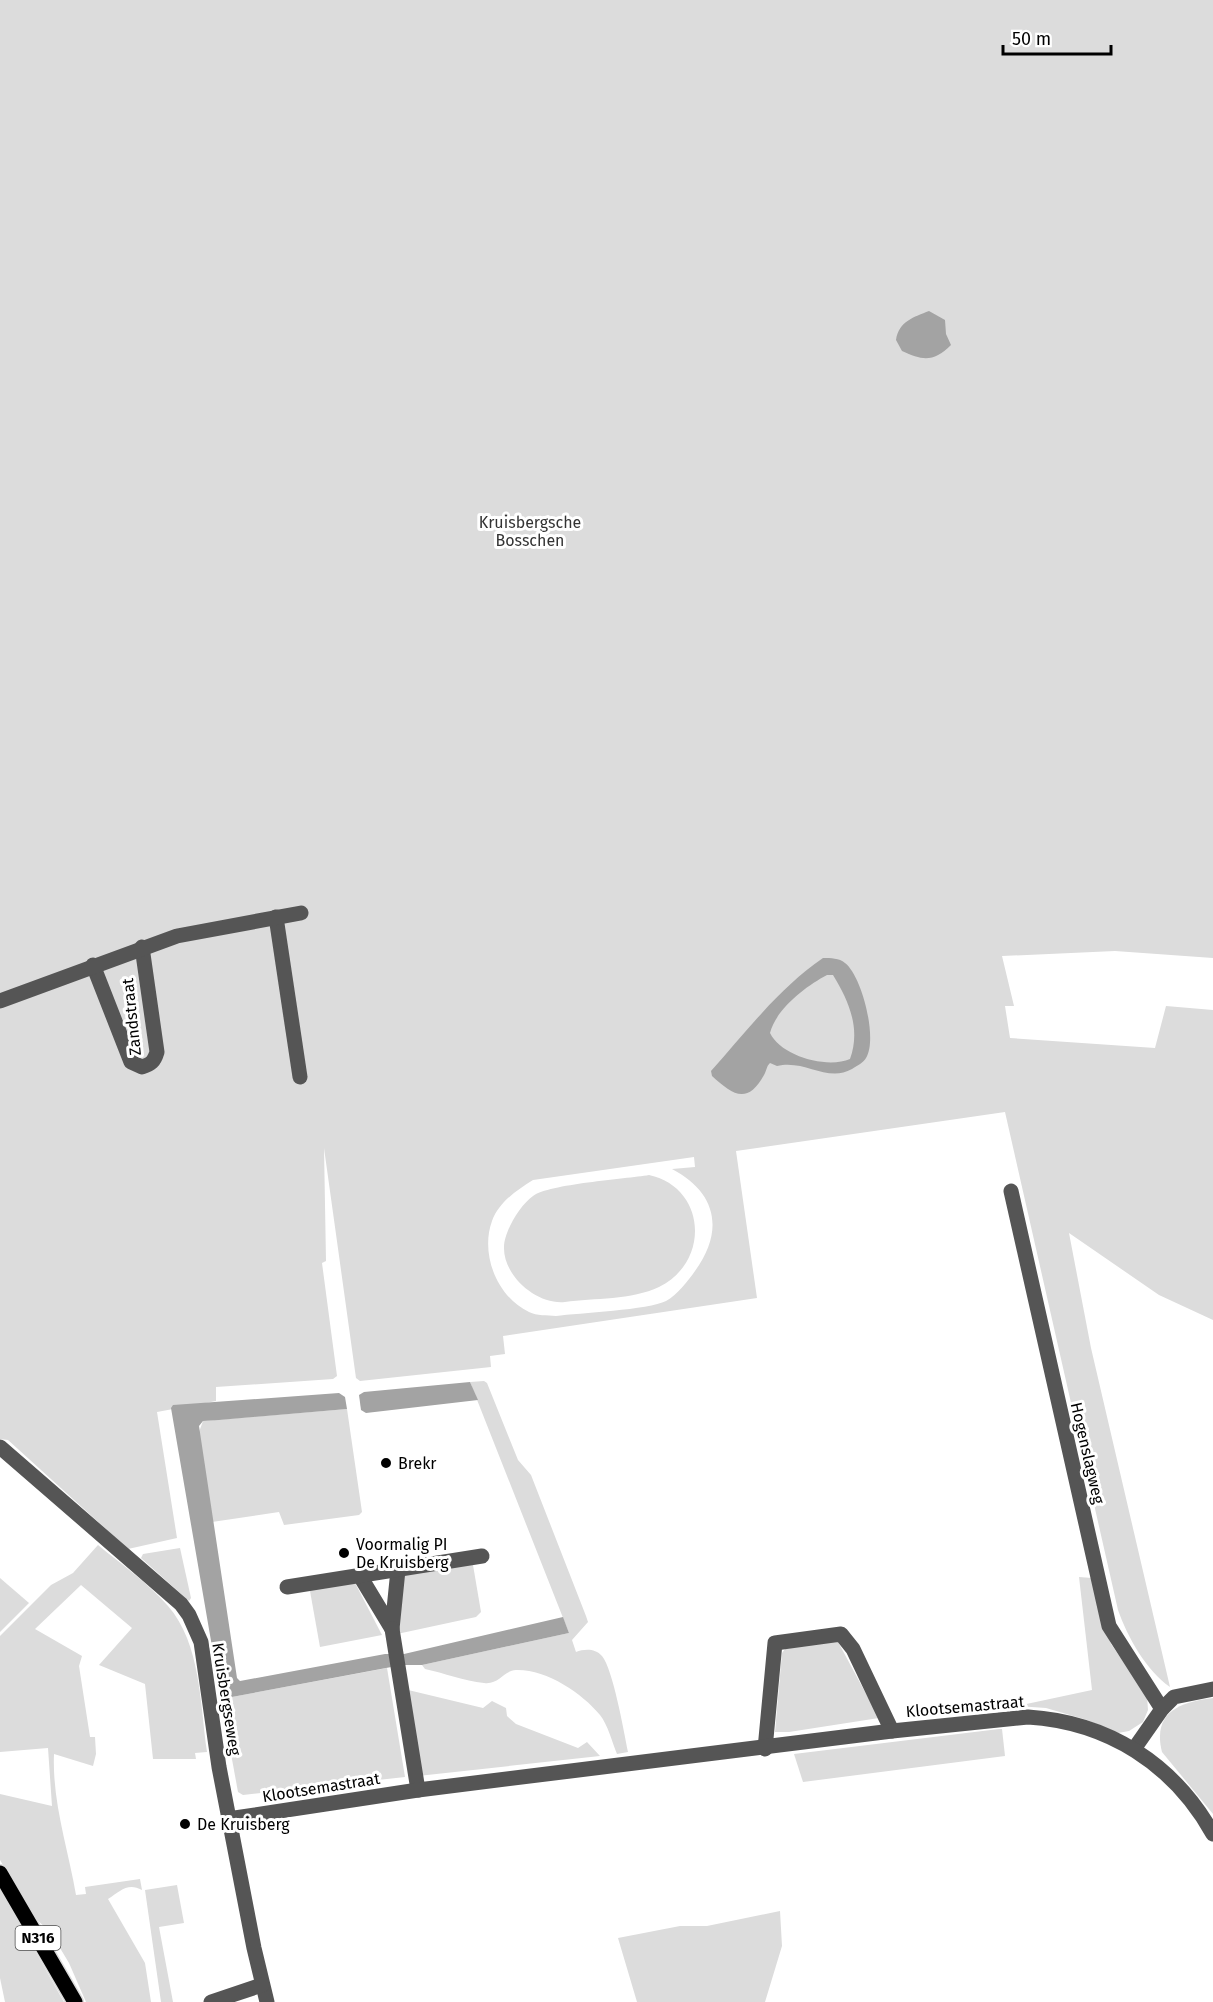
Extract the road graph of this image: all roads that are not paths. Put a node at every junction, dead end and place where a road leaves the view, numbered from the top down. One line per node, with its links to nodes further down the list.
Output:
1 (301, 913): 2 (street, Zandstraat)
2 (276, 917): 3 (street, Zandstraat); 6 (street)
3 (142, 947): 4 (street, Zandstraat); 4 (street, Zandstraat)
4 (93, 965): 5 (street, Zandstraat)
5 (0, 1001)
6 (300, 1077)
7 (1011, 1191): 15 (street, Hogenslagweg)
8 (0, 1447): 20 (street, Kruisbergseweg)
9 (482, 1556): 10 (street)
10 (398, 1570): 11 (street); 13 (street)
11 (360, 1576): 12 (street); 13 (street)
12 (288, 1587)
13 (392, 1629): 19 (street)
14 (1213, 1689): 15 (street)
15 (1162, 1708): 18 (street)
16 (892, 1731): 17 (street, Klootsemastraat); 17 (street, Klootsemastraat); 18 (street, Klootsemastraat)
17 (765, 1749): 19 (street, Klootsemastraat)
18 (1134, 1749): 21 (street, Klootsemastraat)
19 (418, 1790): 20 (street, Klootsemastraat)
20 (228, 1819): 23 (street, Kruisbergseweg)
21 (1213, 1834)
22 (0, 1874): 24 (main road, N316)
23 (262, 1985): 25 (street); 26 (street, Kruisbergseweg)
24 (75, 2002)
25 (211, 2002)
26 (267, 2002)

